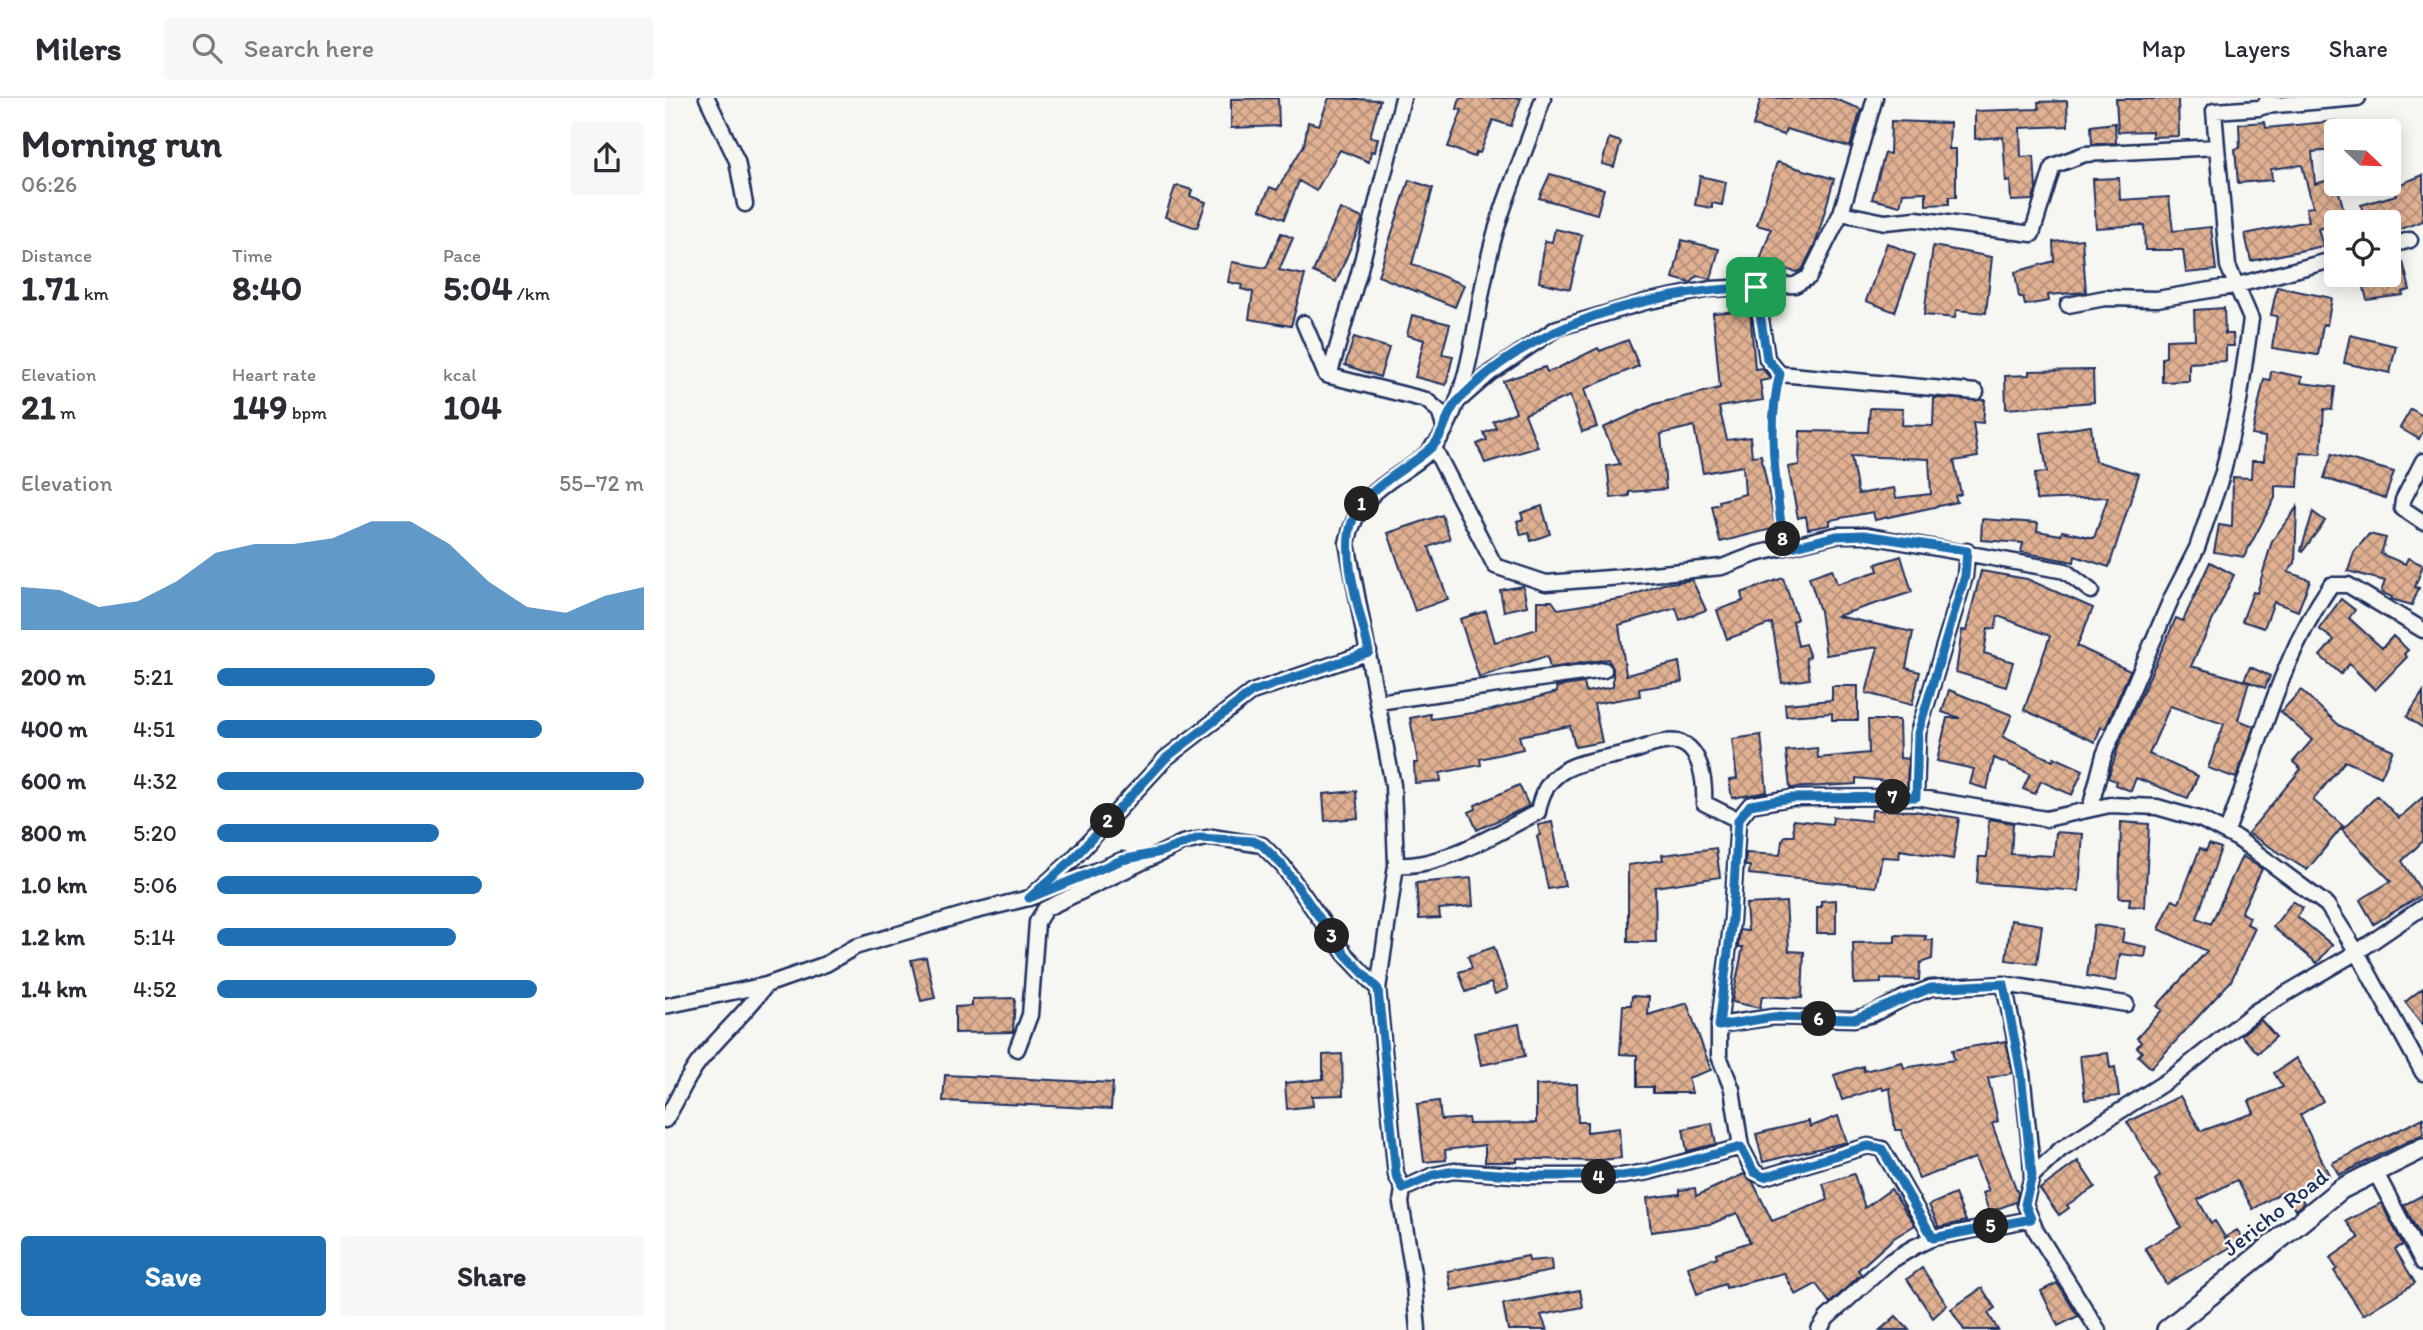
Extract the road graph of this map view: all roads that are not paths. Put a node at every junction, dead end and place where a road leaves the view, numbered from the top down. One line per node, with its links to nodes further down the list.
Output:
1 (707, 98): 8 (street)
2 (1403, 98): 17 (street)
3 (1543, 98): 19 (street)
4 (1875, 98): 9 (street)
5 (2358, 98): 6 (street)
6 (2267, 102): 7 (street)
7 (2217, 147): 9 (street); 13 (street)
8 (745, 204)
9 (1841, 213): 14 (street)
10 (2410, 240): 11 (street)
11 (2401, 243)
12 (2324, 262): 13 (street)
13 (2234, 286): 15 (street); 31 (street)
14 (1756, 287): 18 (street); 19 (street)
15 (2069, 305)
16 (1304, 323): 17 (street)
17 (1329, 376): 20 (street)
18 (1976, 392)
19 (1455, 404): 20 (street)
20 (1445, 430): 21 (street)
21 (1433, 446): 24 (street); 27 (street)
22 (2423, 461): 23 (street)
23 (2423, 522)
24 (1967, 551): 25 (street); 30 (street)
25 (2091, 591)
26 (2423, 630): 33 (street)
27 (1369, 652): 29 (street); 36 (street)
28 (1604, 670): 29 (street)
29 (1378, 702): 35 (street)
30 (1916, 797): 31 (street); 32 (street)
31 (2090, 809): 33 (street)
32 (1738, 820): 35 (street); 44 (street)
33 (2226, 833): 38 (street)
34 (1161, 852): 36 (street); 41 (street); 45 (street)
35 (1396, 865): 41 (street)
36 (1029, 898): 40 (street)
37 (2423, 907): 38 (street)
38 (2357, 952): 46 (street); 51 (street)
39 (2004, 984): 42 (street); 44 (street); 51 (street)
40 (766, 985): 43 (street); 47 (street)
41 (1378, 989): 52 (street)
42 (2126, 1004)
43 (665, 1006)
44 (1719, 1026): 48 (street)
45 (1017, 1049)
46 (2423, 1073)
47 (665, 1120)
48 (1741, 1147): 52 (street); 54 (street)
49 (2423, 1148): 50 (street, Jericho Road)
50 (2375, 1171): 55 (street); 59 (street, Jericho Road)
51 (2032, 1176): 53 (street)
52 (1403, 1189): 56 (street)
53 (2031, 1219): 54 (street); 58 (street)
54 (1933, 1238): 57 (street)
55 (2423, 1264)
56 (1418, 1330)
57 (1819, 1330)
58 (2098, 1330)
59 (2167, 1330)

